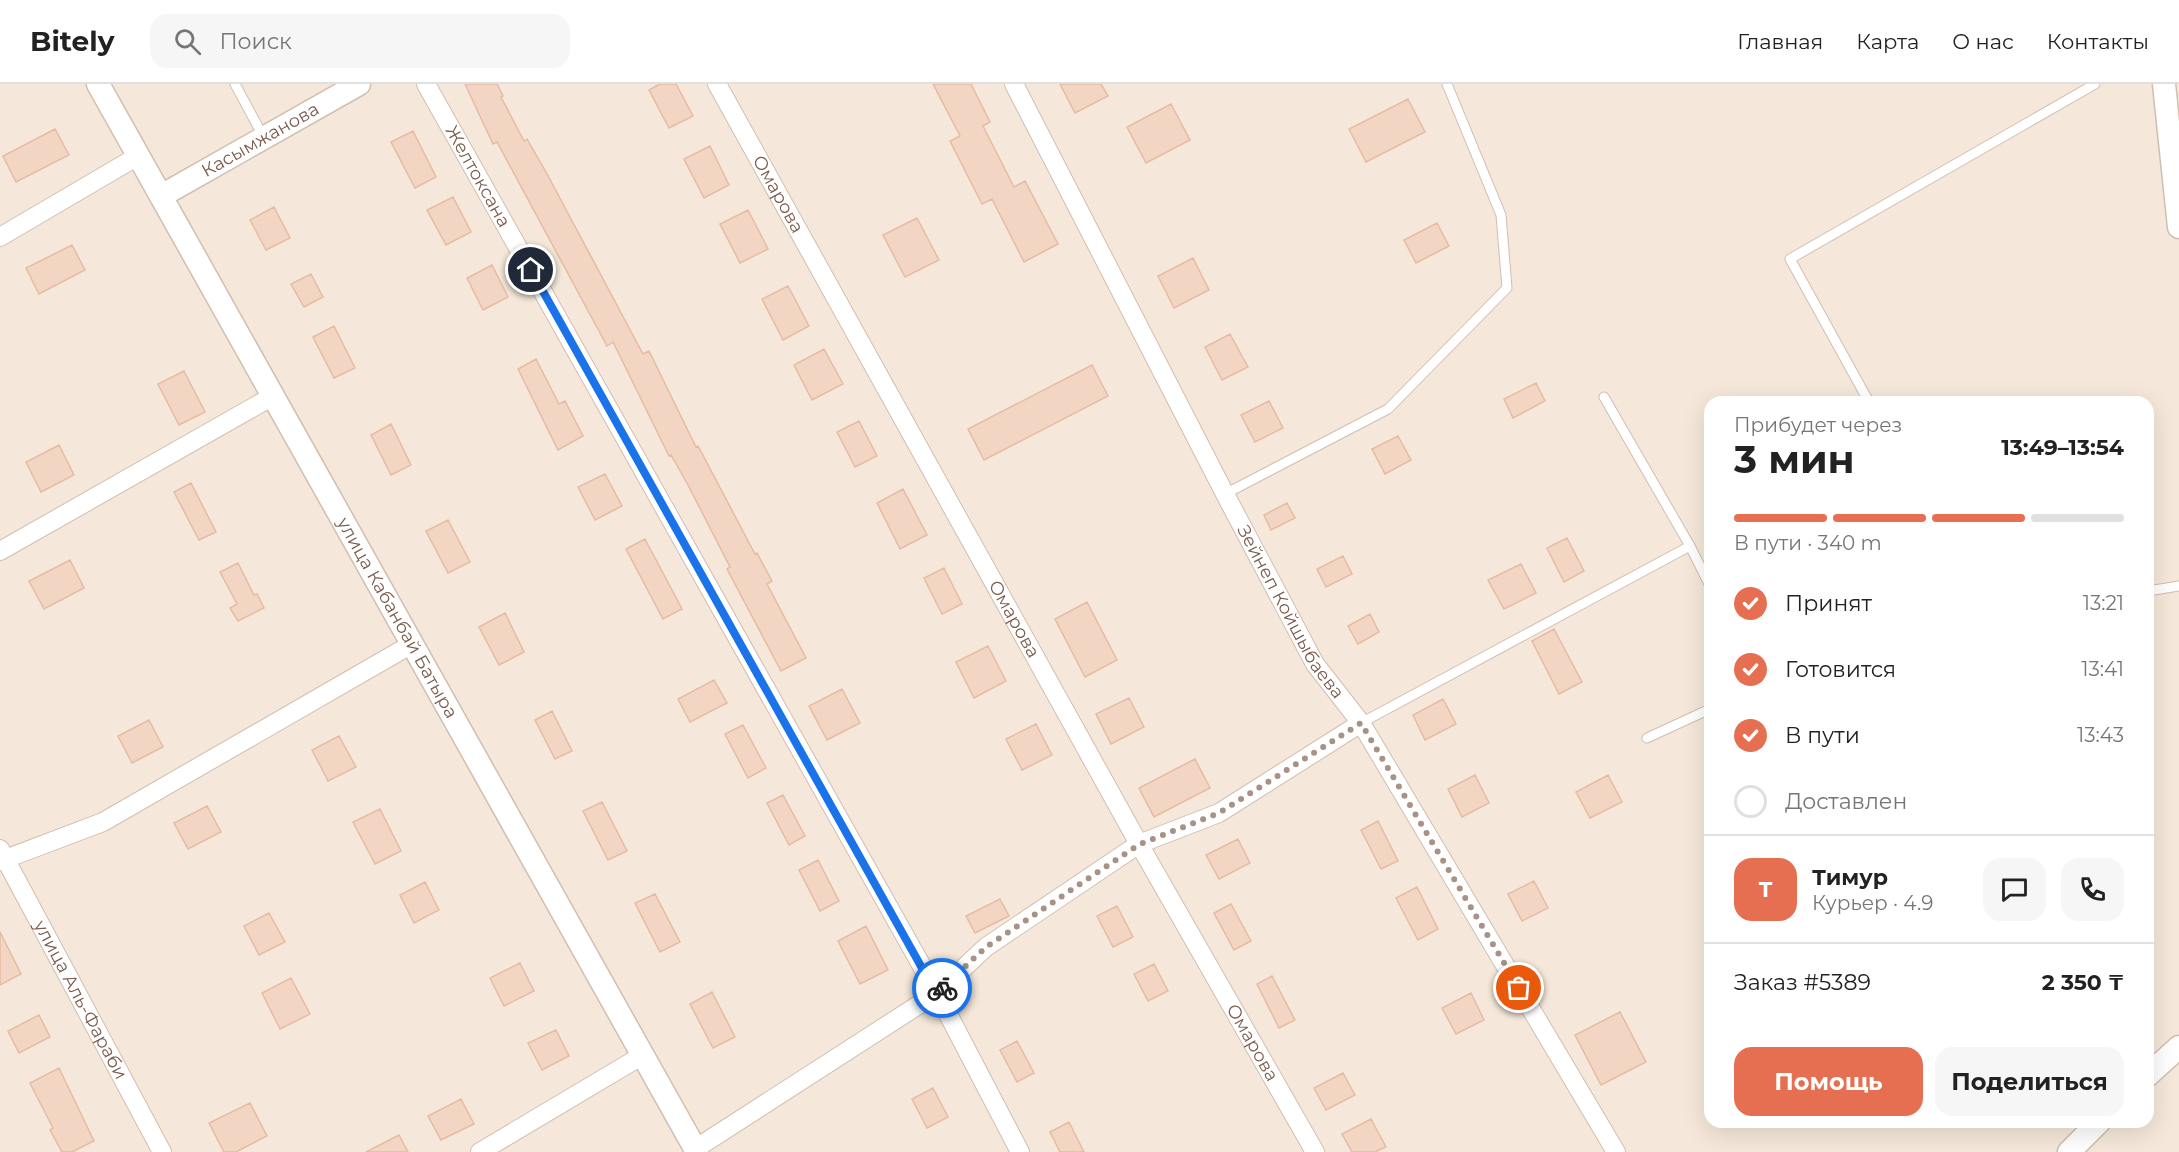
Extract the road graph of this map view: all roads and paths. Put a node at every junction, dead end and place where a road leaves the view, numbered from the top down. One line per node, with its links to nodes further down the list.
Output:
1 (98, 84): 11 (street, улица Кабанбай Батыра)
2 (235, 84): 10 (lane)
3 (359, 84): 10 (street, Касымжанова)
4 (426, 84): 30 (street, Желтоксана)
5 (717, 84): 28 (street, Омарова)
6 (1014, 84): 18 (street, Зейнеп Койшыбаева)
7 (1447, 84): 18 (lane)
8 (2095, 84): 16 (lane)
9 (2164, 84): 13 (street)
10 (264, 138): 12 (street, Касымжанова)
11 (138, 156): 12 (street, улица Кабанбай Батыра); 14 (street)
12 (161, 195): 15 (street, улица Кабанбай Батыра)
13 (2179, 227)
14 (0, 237)
15 (273, 396): 20 (street); 24 (street, улица Кабанбай Батыра)
16 (1866, 396)
17 (1604, 397): 19 (lane)
18 (1225, 494): 26 (street, Зейнеп Койшыбаева)
19 (1690, 546): 21 (lane); 26 (lane)
20 (0, 551)
21 (1704, 574)
22 (2179, 586): 23 (lane)
23 (2154, 590)
24 (412, 644): 29 (street); 32 (street, улица Кабанбай Батыра)
25 (1704, 712): 27 (lane)
26 (1361, 723): 28 (street); 40 (street, Зейнеп Койшыбаева)
27 (1647, 738)
28 (1140, 844): 30 (street); 39 (street, Омарова)
29 (2, 856): 36 (street, улица Аль-Фараби)
30 (936, 993): 35 (street); 38 (street, Желтоксана)
31 (2179, 1047): 33 (street)
32 (643, 1055): 35 (street, улица Кабанбай Батыра); 37 (street)
33 (2154, 1070)
34 (2093, 1128): 41 (street)
35 (696, 1151)
36 (162, 1152)
37 (480, 1152)
38 (1020, 1152)
39 (1315, 1152)
40 (1616, 1152)
41 (2068, 1152)

